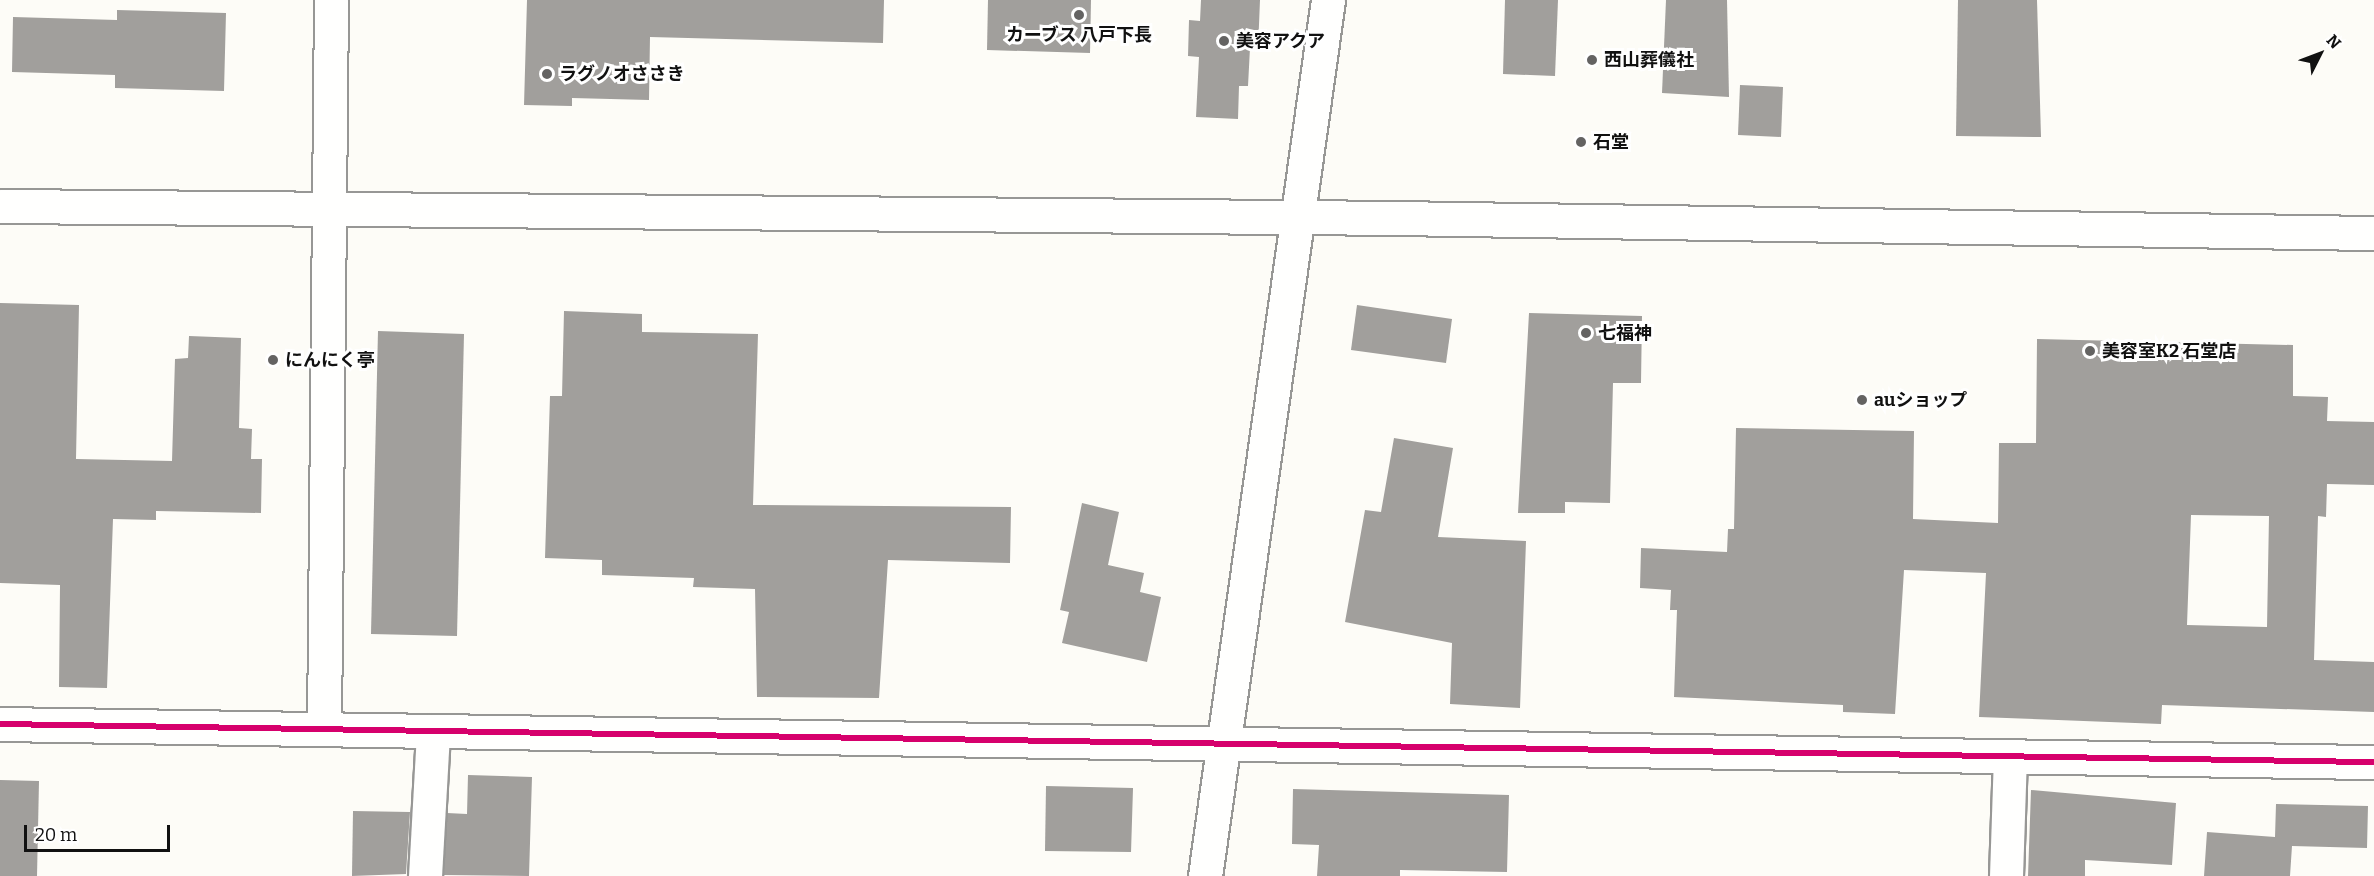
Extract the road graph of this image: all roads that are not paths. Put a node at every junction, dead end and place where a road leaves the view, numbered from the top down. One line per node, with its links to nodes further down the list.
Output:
1 (332, 0): 4 (street)
2 (1328, 0): 5 (street)
3 (0, 206): 4 (street)
4 (329, 209): 5 (street); 8 (street)
5 (1298, 217): 6 (street); 10 (street)
6 (2374, 233)
7 (0, 724): 8 (street)
8 (324, 729): 9 (street)
9 (433, 732): 10 (street); 13 (street)
10 (1223, 747): 11 (street); 14 (street)
11 (2010, 757): 12 (street); 15 (street)
12 (2374, 762)
13 (425, 876)
14 (1205, 876)
15 (2006, 876)

